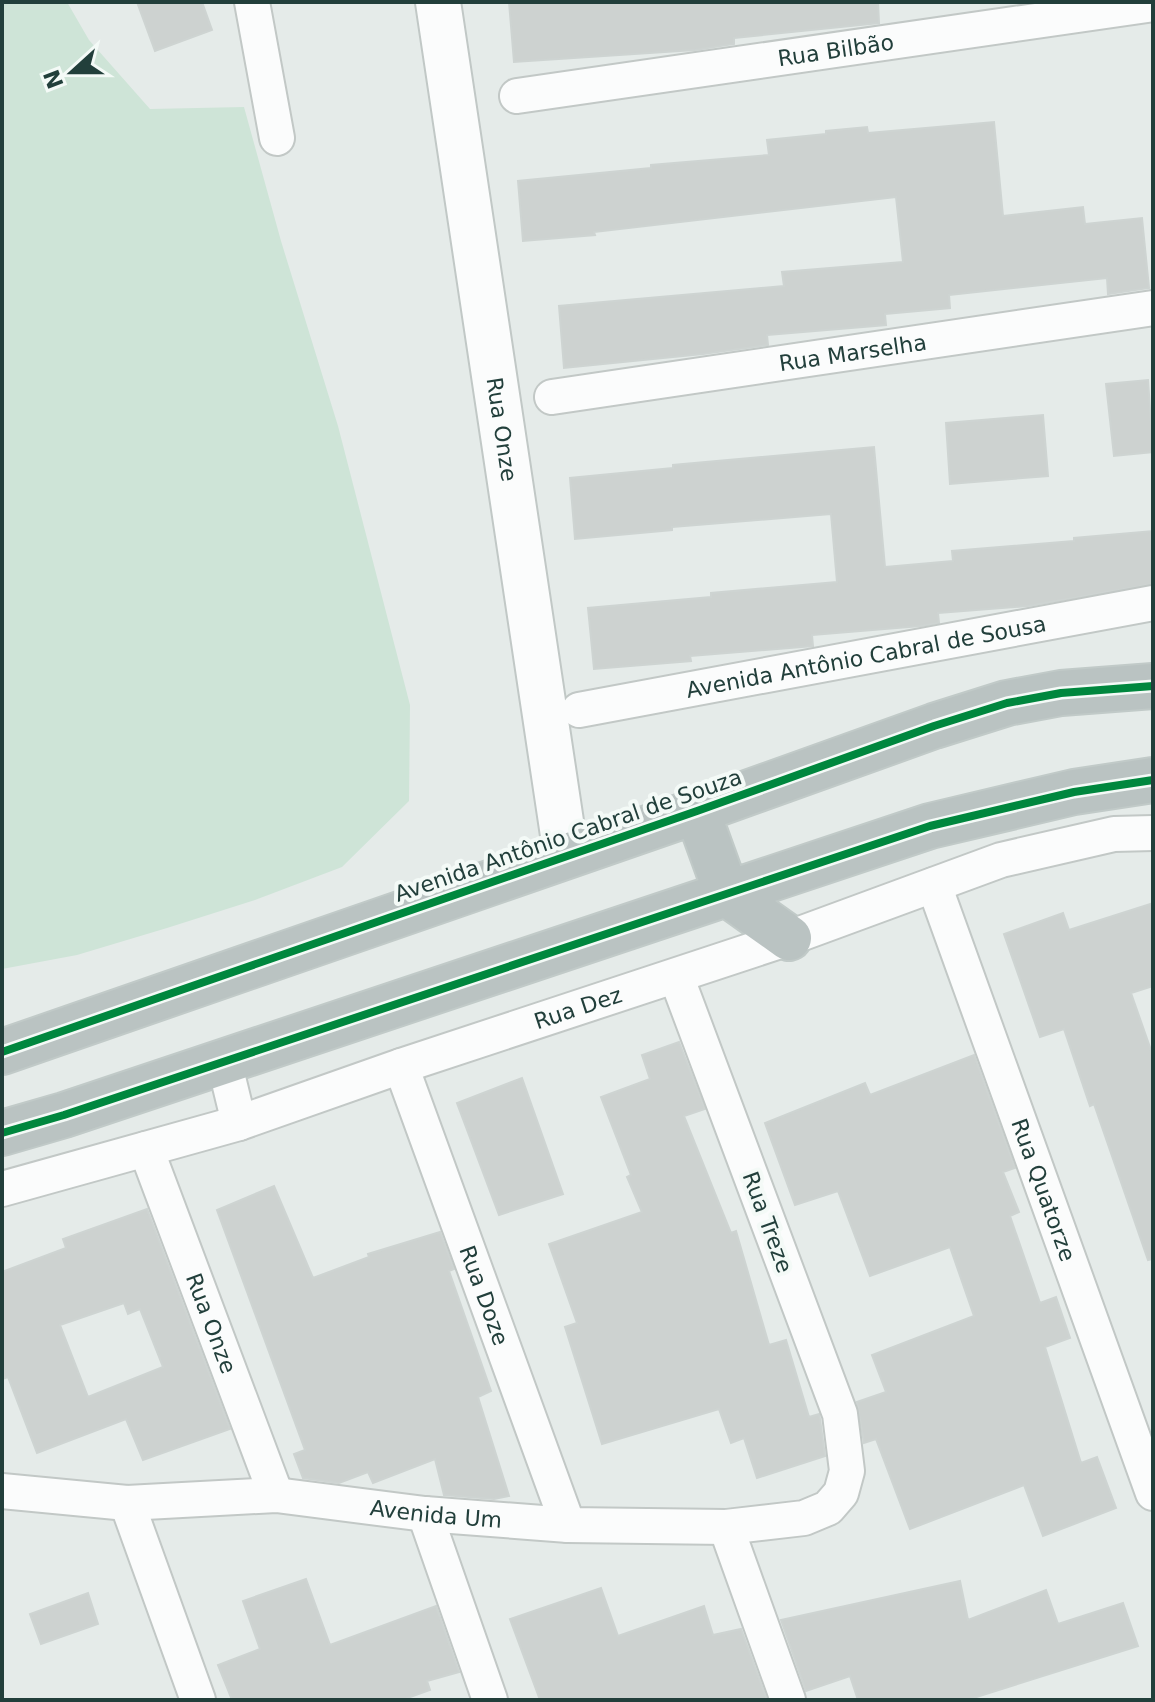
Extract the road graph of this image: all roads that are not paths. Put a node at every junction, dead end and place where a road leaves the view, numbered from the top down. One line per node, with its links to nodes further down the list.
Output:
1 (252, 2): 5 (street)
2 (438, 2): 14 (street, Rua Onze)
3 (1153, 4): 4 (street, Rua Bilbão)
4 (517, 96)
5 (277, 138)
6 (1153, 308): 7 (street, Rua Marselha)
7 (552, 397)
8 (1153, 603): 10 (street, Avenida Antônio Cabral de Sousa)
9 (1153, 686): 12 (highway, Avenida Antônio Cabral de Souza)
10 (579, 710)
11 (1153, 780): 16 (highway)
12 (697, 811): 14 (highway, Avenida Antônio Cabral de Souza); 16 (highway)
13 (1153, 833): 15 (street, Rua Dez)
14 (566, 855): 19 (highway, Avenida Antônio Cabral de Souza)
15 (934, 885): 17 (street, Rua Dez); 30 (street, Rua Quatorze)
16 (727, 894): 17 (highway); 22 (highway)
17 (789, 938): 18 (street, Rua Dez)
18 (676, 976): 23 (street, Rua Dez); 28 (street, Rua Treze)
19 (48, 1038): 20 (highway); 21 (highway, Avenida Antônio Cabral de Souza)
20 (2, 1042)
21 (2, 1052)
22 (224, 1061): 24 (street); 25 (highway)
23 (401, 1066): 24 (street, Rua Dez); 34 (street, Rua Doze)
24 (239, 1123): 26 (street, Rua Dez)
25 (2, 1133)
26 (146, 1149): 27 (street, Rua Dez); 31 (street, Rua Onze)
27 (2, 1189)
28 (847, 1471): 35 (street, Avenida Um)
29 (2, 1491): 32 (street, Avenida Um)
30 (1153, 1493)
31 (276, 1495): 32 (street, Avenida Um); 33 (street, Avenida Um)
32 (127, 1503): 36 (street)
33 (425, 1514): 34 (street, Avenida Um); 37 (street)
34 (568, 1525): 35 (street, Avenida Um)
35 (726, 1527): 38 (street)
36 (198, 1700)
37 (490, 1700)
38 (788, 1700)

